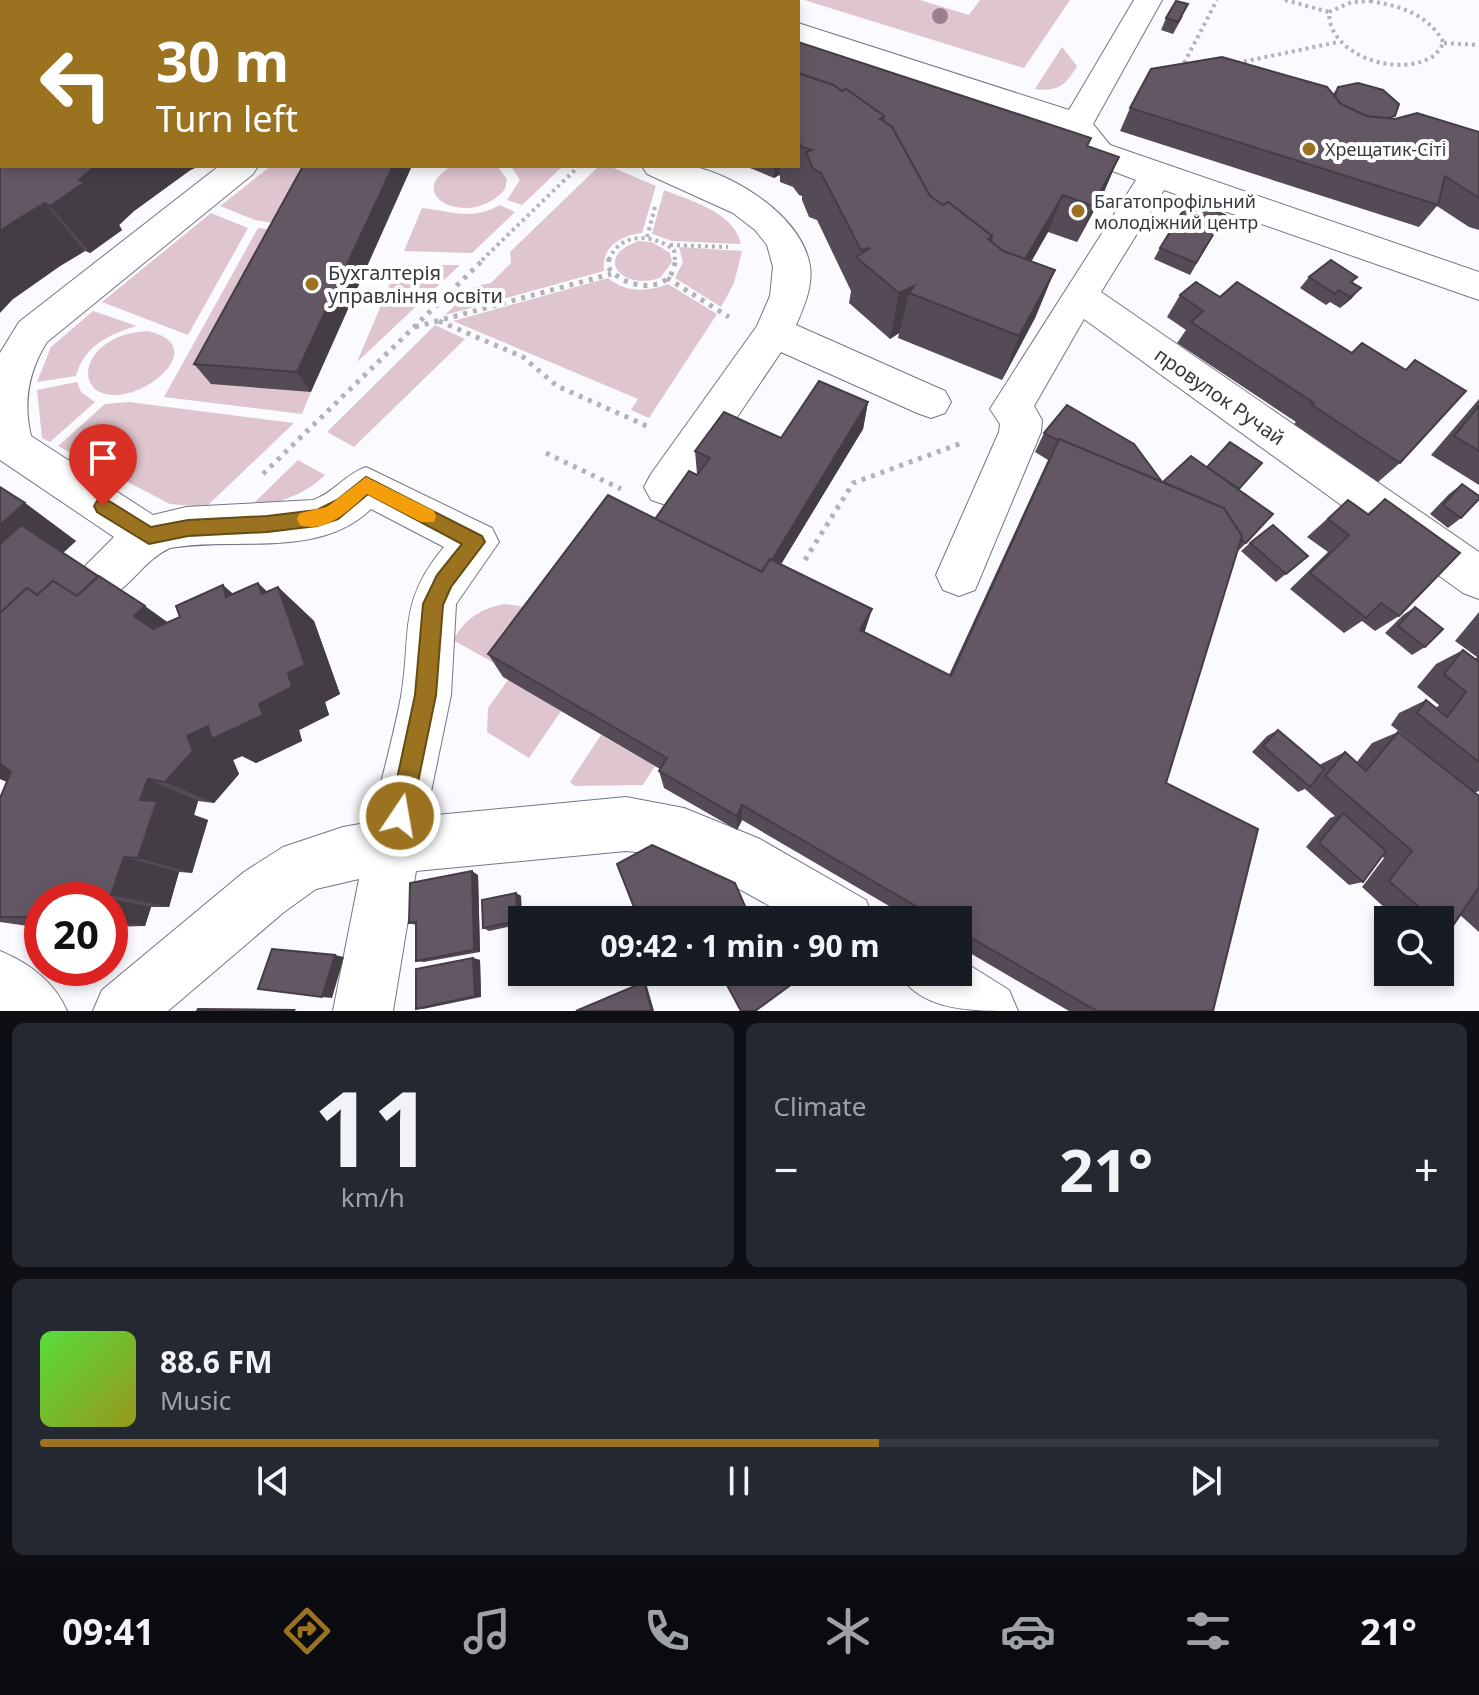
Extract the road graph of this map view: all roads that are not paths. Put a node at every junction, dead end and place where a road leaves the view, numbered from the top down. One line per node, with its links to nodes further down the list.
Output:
1 (1148, 0): 3 (street)
2 (800, 33): 3 (street)
3 (1077, 124): 6 (street)
4 (237, 168): 12 (street)
5 (664, 168): 9 (street)
6 (1156, 176): 7 (street); 8 (street)
7 (1479, 286)
8 (1079, 296): 13 (street); 14 (street, провулок Ручай)
9 (771, 336): 10 (street); 11 (street)
10 (931, 402)
11 (666, 487)
12 (149, 536): 15 (street); 16 (street)
13 (959, 575)
14 (1479, 578)
15 (102, 580)
16 (393, 846): 17 (street); 21 (street); 22 (street)
17 (824, 906)
18 (0, 980): 20 (street)
19 (949, 986): 23 (street)
20 (37, 1011)
21 (123, 1011)
22 (363, 1011)
23 (988, 1011)

